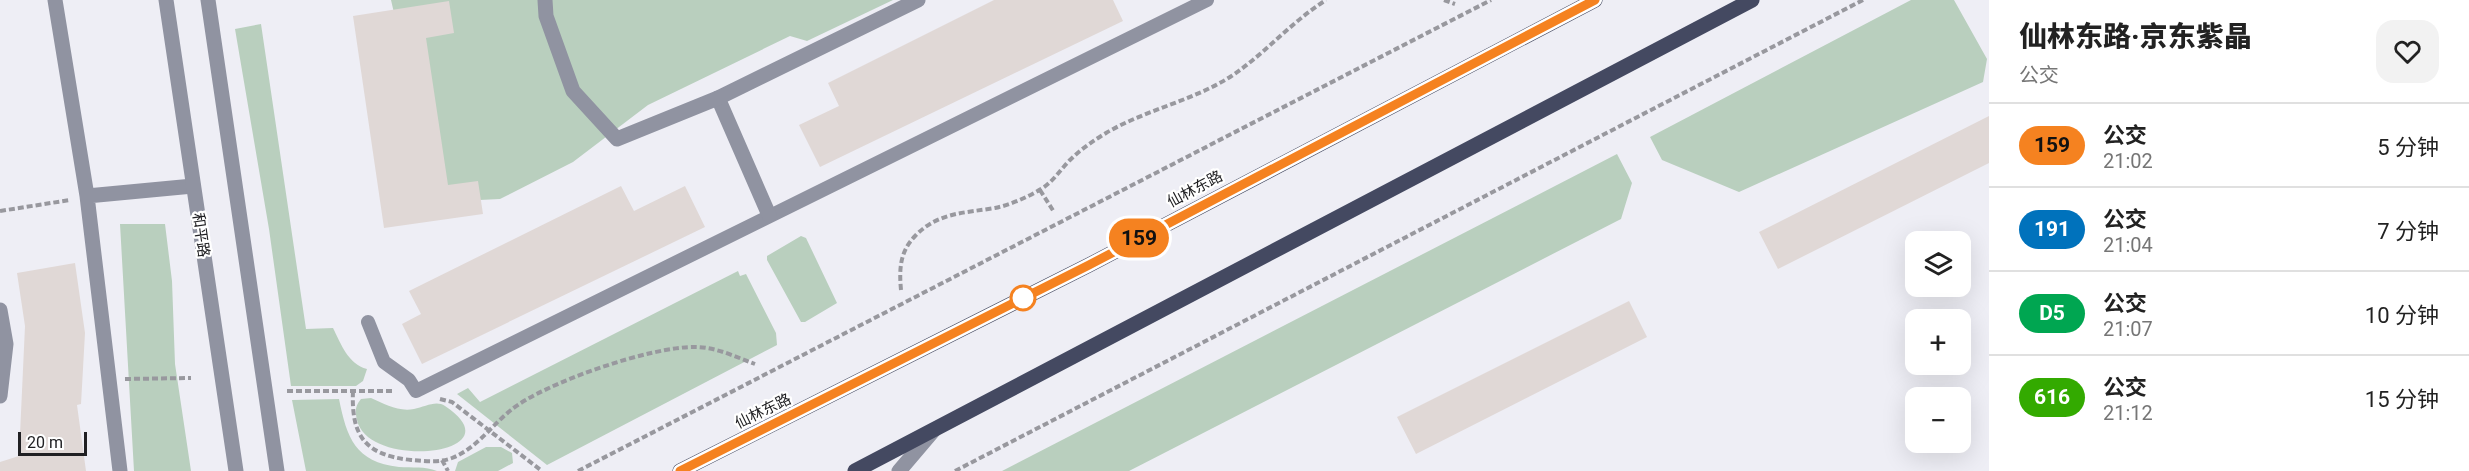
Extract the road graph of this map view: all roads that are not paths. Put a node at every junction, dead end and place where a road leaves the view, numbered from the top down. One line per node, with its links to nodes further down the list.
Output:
1 (55, 0): 11 (street)
2 (166, 0): 10 (street, 和平路)
3 (208, 0): 20 (street)
4 (546, 0): 9 (street)
5 (918, 0): 9 (street)
6 (1207, 0): 12 (lane)
7 (1596, 0): 21 (main road, 仙林东路)
8 (1752, 0): 17 (main road)
9 (718, 98): 12 (street)
10 (194, 186): 11 (street); 19 (street, 和平路)
11 (87, 196): 18 (street)
12 (769, 215): 14 (lane)
13 (0, 310): 15 (street)
14 (368, 322)
15 (3, 343): 16 (street)
16 (0, 396)
17 (935, 430): 22 (main road); 23 (street)
18 (120, 471)
19 (236, 471)
20 (277, 471)
21 (680, 471)
22 (855, 471)
23 (899, 471)

